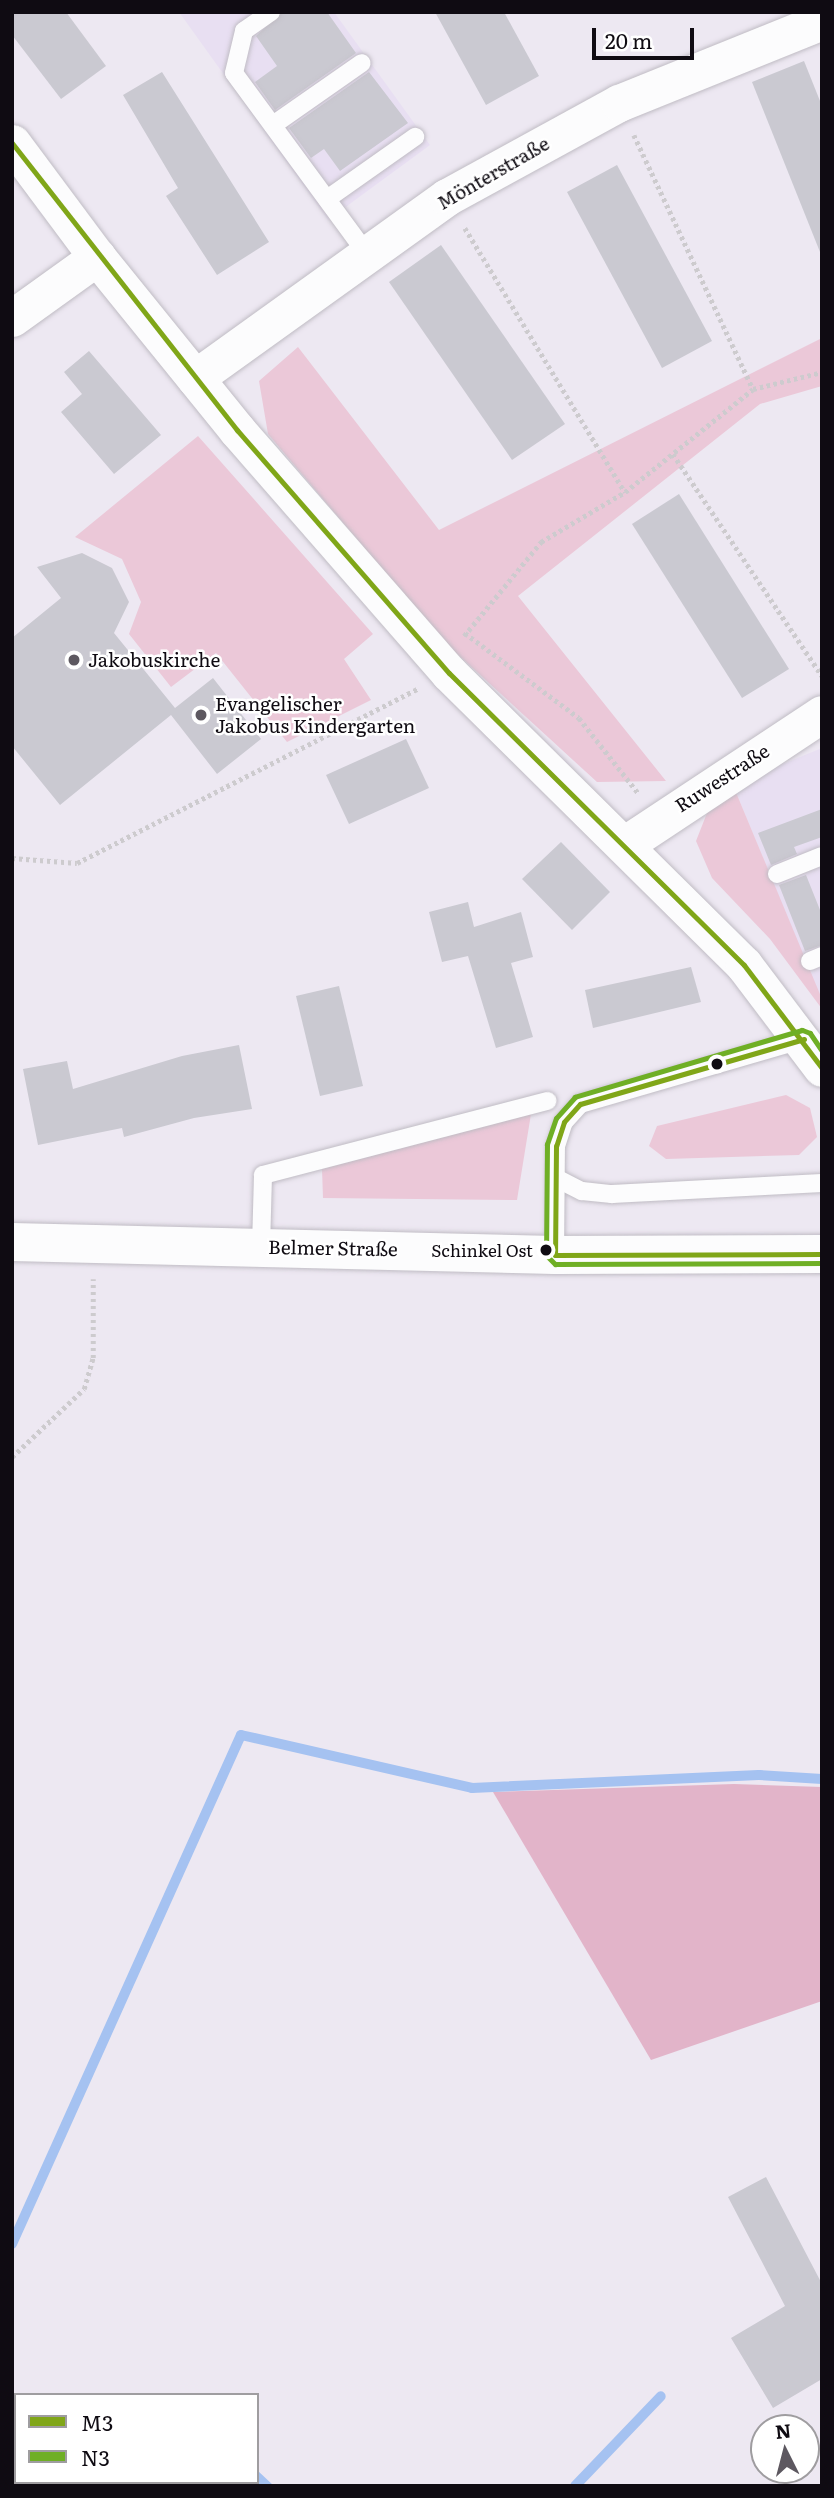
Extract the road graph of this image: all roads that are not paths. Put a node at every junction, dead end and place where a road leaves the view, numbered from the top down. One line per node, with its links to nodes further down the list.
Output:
1 (271, 12): 4 (lane)
2 (822, 22): 8 (street, Mönterstraße)
3 (362, 63): 4 (lane)
4 (273, 125): 7 (lane)
5 (415, 137): 7 (lane)
6 (12, 143): 9 (street)
7 (327, 199): 8 (lane)
8 (367, 254): 11 (street, Mönterstraße)
9 (97, 257): 10 (street); 11 (street)
10 (12, 318)
11 (195, 378): 13 (street)
12 (822, 715): 13 (street, Ruwestraße)
13 (624, 845): 16 (street)
14 (822, 856): 15 (lane)
15 (777, 874)
16 (813, 1054): 18 (lane)
17 (548, 1101): 21 (lane)
18 (556, 1178): 19 (lane); 23 (lane)
19 (822, 1183)
20 (12, 1242): 21 (street, Belmer Straße)
21 (261, 1247): 23 (street, Belmer Straße)
22 (822, 1254): 23 (street, Belmer Straße)
23 (555, 1255)

